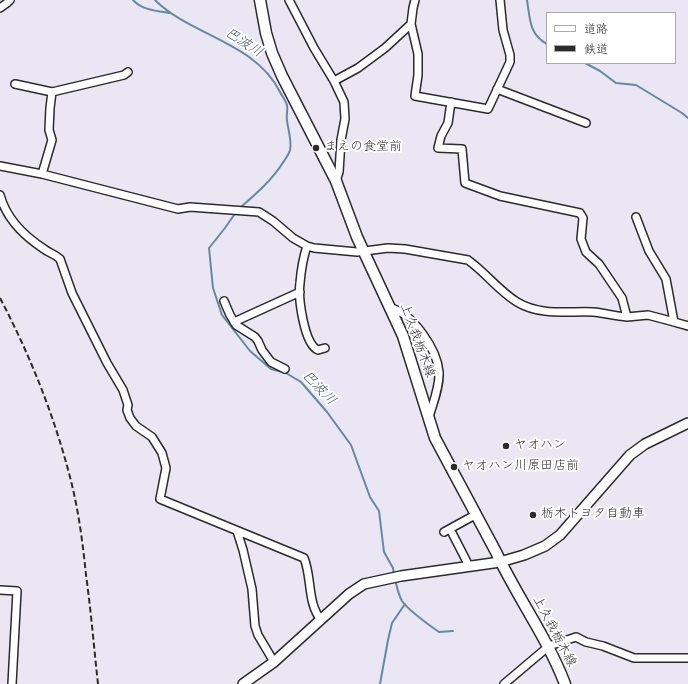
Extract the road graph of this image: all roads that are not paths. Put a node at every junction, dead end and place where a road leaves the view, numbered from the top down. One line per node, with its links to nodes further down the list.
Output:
1 (10, 0): 6 (street)
2 (260, 0): 17 (main road, 上久我栃木線)
3 (289, 0): 9 (street)
4 (415, 0): 7 (street)
5 (500, 0): 11 (street)
6 (0, 8)
7 (411, 24): 9 (street); 13 (street)
8 (128, 72): 12 (street)
9 (334, 81): 17 (street)
10 (14, 84): 12 (street)
11 (497, 89): 13 (street); 14 (street)
12 (52, 92): 16 (street)
13 (451, 102): 25 (street)
14 (586, 123)
15 (0, 166): 16 (street)
16 (42, 174): 20 (street)
17 (336, 181): 21 (main road, 上久我栃木線)
18 (0, 195): 34 (street)
19 (636, 217): 27 (street)
20 (307, 246): 21 (street); 22 (street)
21 (364, 251): 24 (main road, 上久我栃木線); 25 (street)
22 (300, 292): 26 (street); 29 (street)
23 (224, 301): 26 (street)
24 (391, 308): 31 (main road, 上久我栃木線); 31 (street)
25 (627, 317): 27 (street)
26 (234, 322): 30 (street)
27 (674, 322): 28 (street)
28 (688, 326)
29 (325, 348)
30 (285, 369)
31 (428, 419): 33 (main road, 上久我栃木線)
32 (688, 423): 35 (street)
33 (475, 515): 35 (main road, 上久我栃木線); 36 (street)
34 (237, 531): 38 (street); 41 (street)
35 (500, 562): 36 (street); 39 (main road, 上久我栃木線)
36 (468, 566): 38 (street)
37 (0, 590): 42 (street)
38 (321, 620): 41 (street)
39 (549, 646): 40 (street); 44 (street); 45 (main road, 上久我栃木線)
40 (688, 658)
41 (274, 662): 43 (street)
42 (12, 684)
43 (243, 684)
44 (504, 684)
45 (565, 684)

